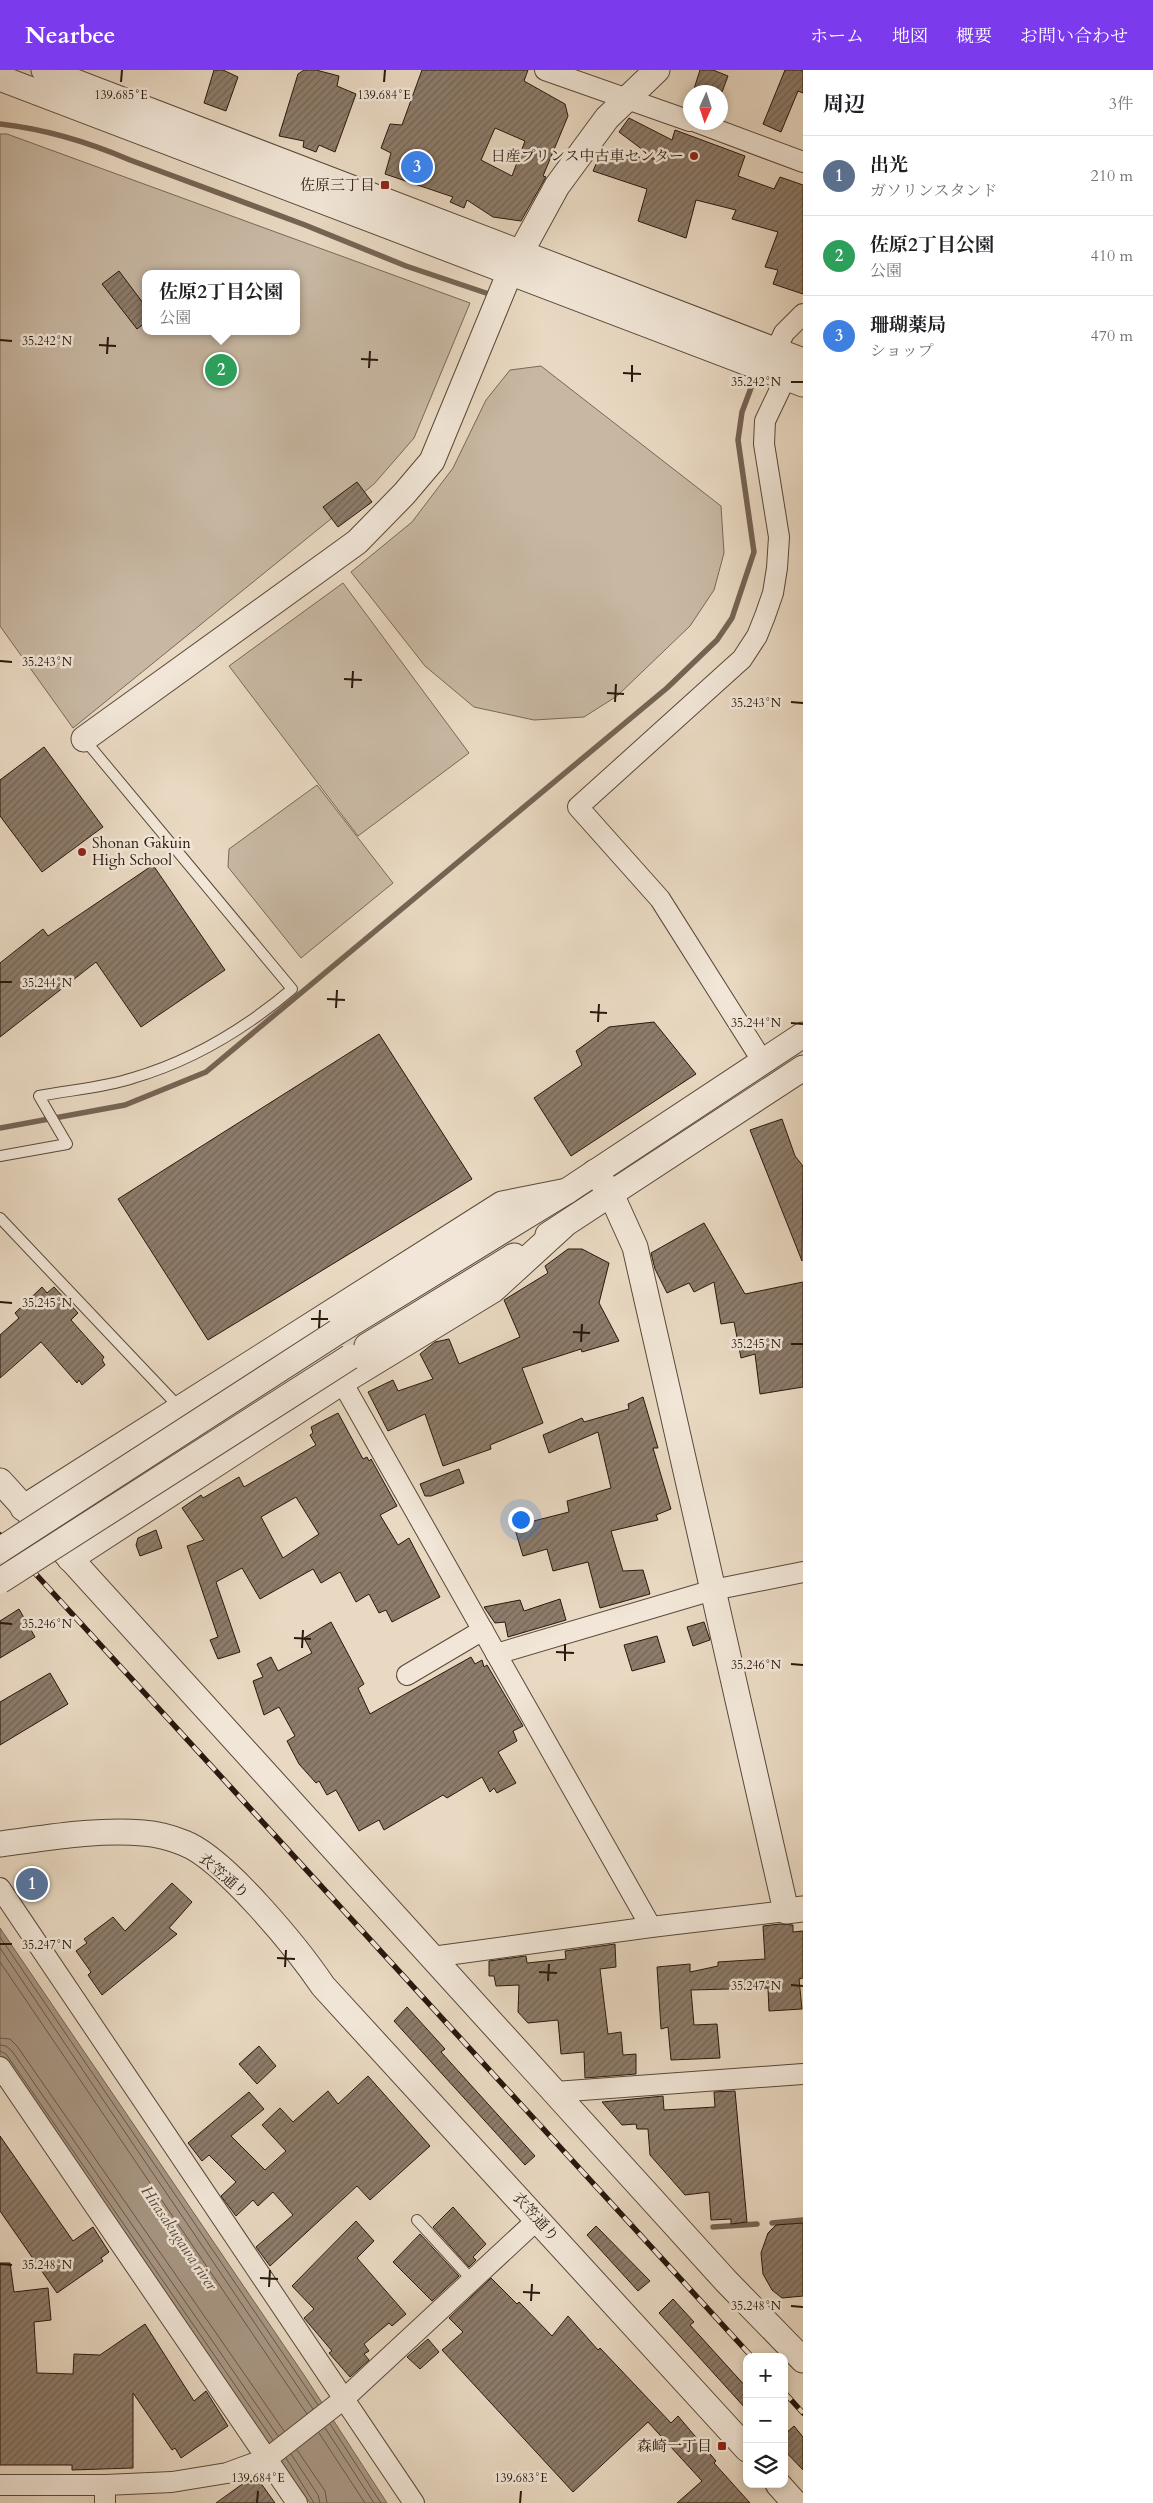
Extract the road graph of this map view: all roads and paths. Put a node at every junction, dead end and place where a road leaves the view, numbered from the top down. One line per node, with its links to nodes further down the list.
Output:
1 (44, 70): 9 (street)
2 (545, 70): 5 (street)
3 (656, 70): 5 (street)
4 (0, 78): 9 (street)
5 (625, 99): 6 (street); 9 (street)
6 (683, 119)
7 (717, 130): 8 (street)
8 (803, 162)
9 (516, 263): 12 (street); 13 (street)
10 (803, 314): 12 (street)
11 (803, 361): 12 (street)
12 (782, 371): 15 (street)
13 (84, 739): 17 (lane)
14 (803, 1036): 15 (street)
15 (763, 1062): 18 (street)
16 (803, 1068): 20 (street)
17 (0, 1156)
18 (595, 1172): 19 (street); 20 (street)
19 (567, 1191): 24 (street); 29 (street, bridge)
20 (611, 1194): 22 (street); 33 (street)
21 (0, 1218): 24 (lane)
22 (563, 1226): 23 (street); 32 (street, bridge)
23 (342, 1382): 28 (street); 34 (street)
24 (179, 1407): 26 (street)
25 (0, 1481): 27 (street)
26 (61, 1483): 27 (street); 28 (street)
27 (24, 1508): 30 (street)
28 (106, 1536): 30 (street)
29 (0, 1550)
30 (70, 1559): 42 (street)
31 (803, 1572): 33 (street)
32 (0, 1581)
33 (713, 1590): 35 (street); 40 (street)
34 (483, 1630): 35 (street); 36 (street)
35 (496, 1654): 41 (street)
36 (407, 1674)
37 (0, 1844): 43 (street, 衣笠通り)
38 (0, 1858): 43 (street, 衣笠通り)
39 (0, 1888): 51 (street)
40 (794, 1910): 41 (street)
41 (651, 1927): 42 (street)
42 (432, 1957): 46 (street)
43 (323, 1986): 47 (street, 衣笠通り)
44 (0, 2067): 53 (street)
45 (803, 2074): 46 (street)
46 (555, 2092): 50 (street)
47 (538, 2219): 49 (street); 52 (street, 衣笠通り)
48 (417, 2220): 49 (lane)
49 (472, 2280): 51 (street)
50 (803, 2360)
51 (342, 2400): 53 (street); 58 (street)
52 (743, 2445)
53 (270, 2457): 56 (street); 57 (street)
54 (0, 2485): 56 (street)
55 (782, 2488): 59 (street)
56 (105, 2494)
57 (297, 2503)
58 (414, 2503)
59 (795, 2503)

